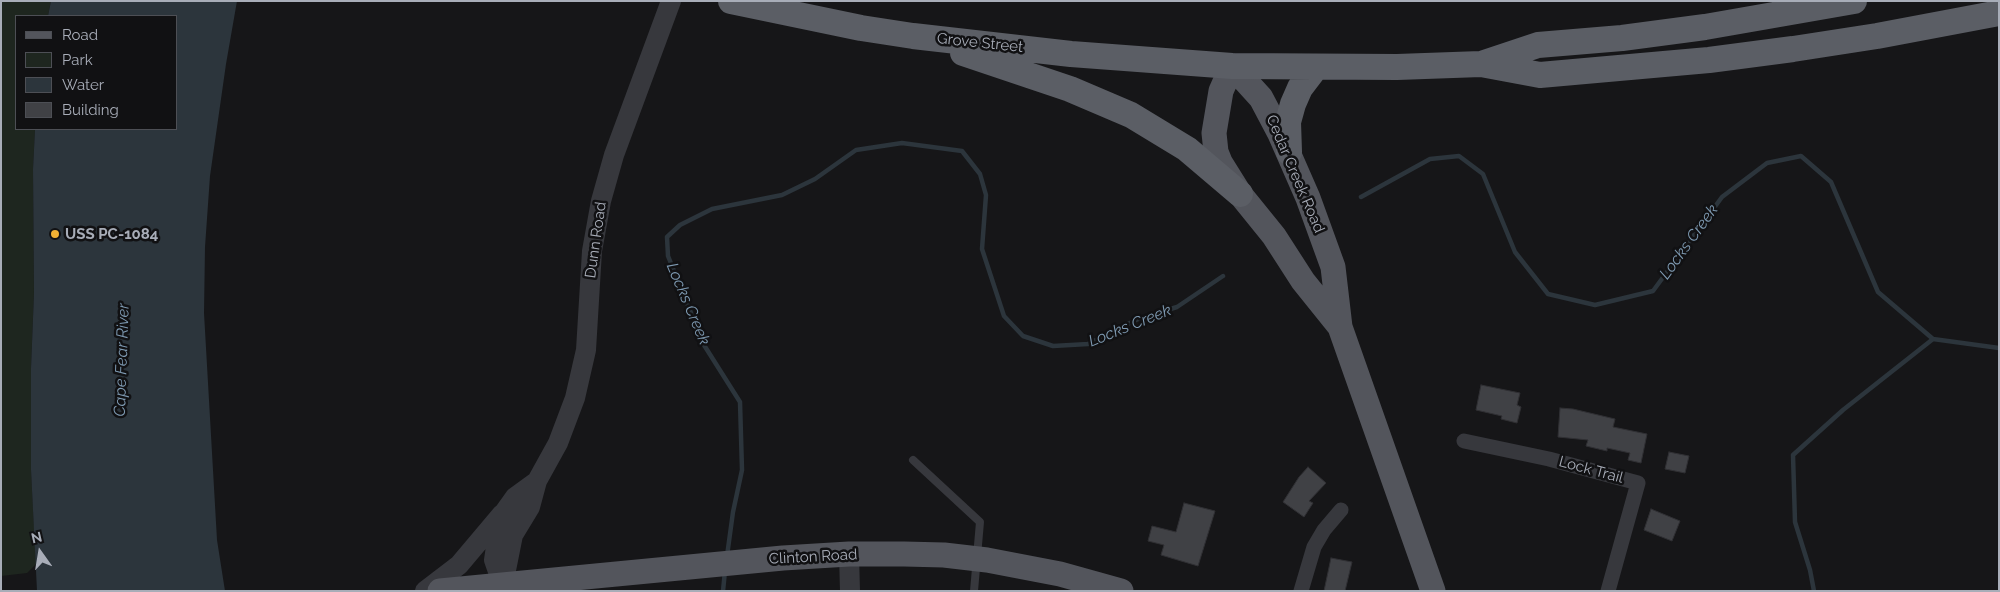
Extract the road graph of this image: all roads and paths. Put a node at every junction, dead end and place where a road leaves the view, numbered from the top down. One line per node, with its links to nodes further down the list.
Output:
1 (671, 1): 14 (street, Dunn Road)
2 (1854, 1): 6 (highway)
3 (745, 3): 5 (highway, Grove Street)
4 (1999, 13): 6 (highway)
5 (912, 36): 7 (highway, Grove Street); 10 (highway)
6 (1481, 64): 8 (highway, Grove Street)
7 (1232, 66): 8 (highway, Grove Street); 9 (main road, Cedar Creek Road); 10 (main road, Cedar Creek Road)
8 (1316, 67): 9 (highway)
9 (1289, 152): 11 (main road, Cedar Creek Road)
10 (1240, 194): 11 (main road, Cedar Creek Road)
11 (1340, 327): 27 (main road, Cedar Creek Road)
12 (1464, 441): 28 (street, Lock Trail)
13 (913, 460): 18 (lane)
14 (537, 481): 16 (street, Dunn Road); 19 (street, Dunn Road)
15 (1341, 510): 26 (street)
16 (505, 511): 19 (street, Dunn Road); 21 (street)
17 (849, 554): 18 (main road, Clinton Road); 20 (main road, Clinton Road); 23 (street)
18 (976, 559): 24 (lane); 25 (main road, Clinton Road)
19 (502, 585): 20 (main road, Clinton Road); 22 (main road, Clinton Road)
20 (557, 586)
21 (425, 591)
22 (440, 591)
23 (850, 591)
24 (974, 591)
25 (1122, 591)
26 (1301, 591)
27 (1433, 591)
28 (1608, 591)

